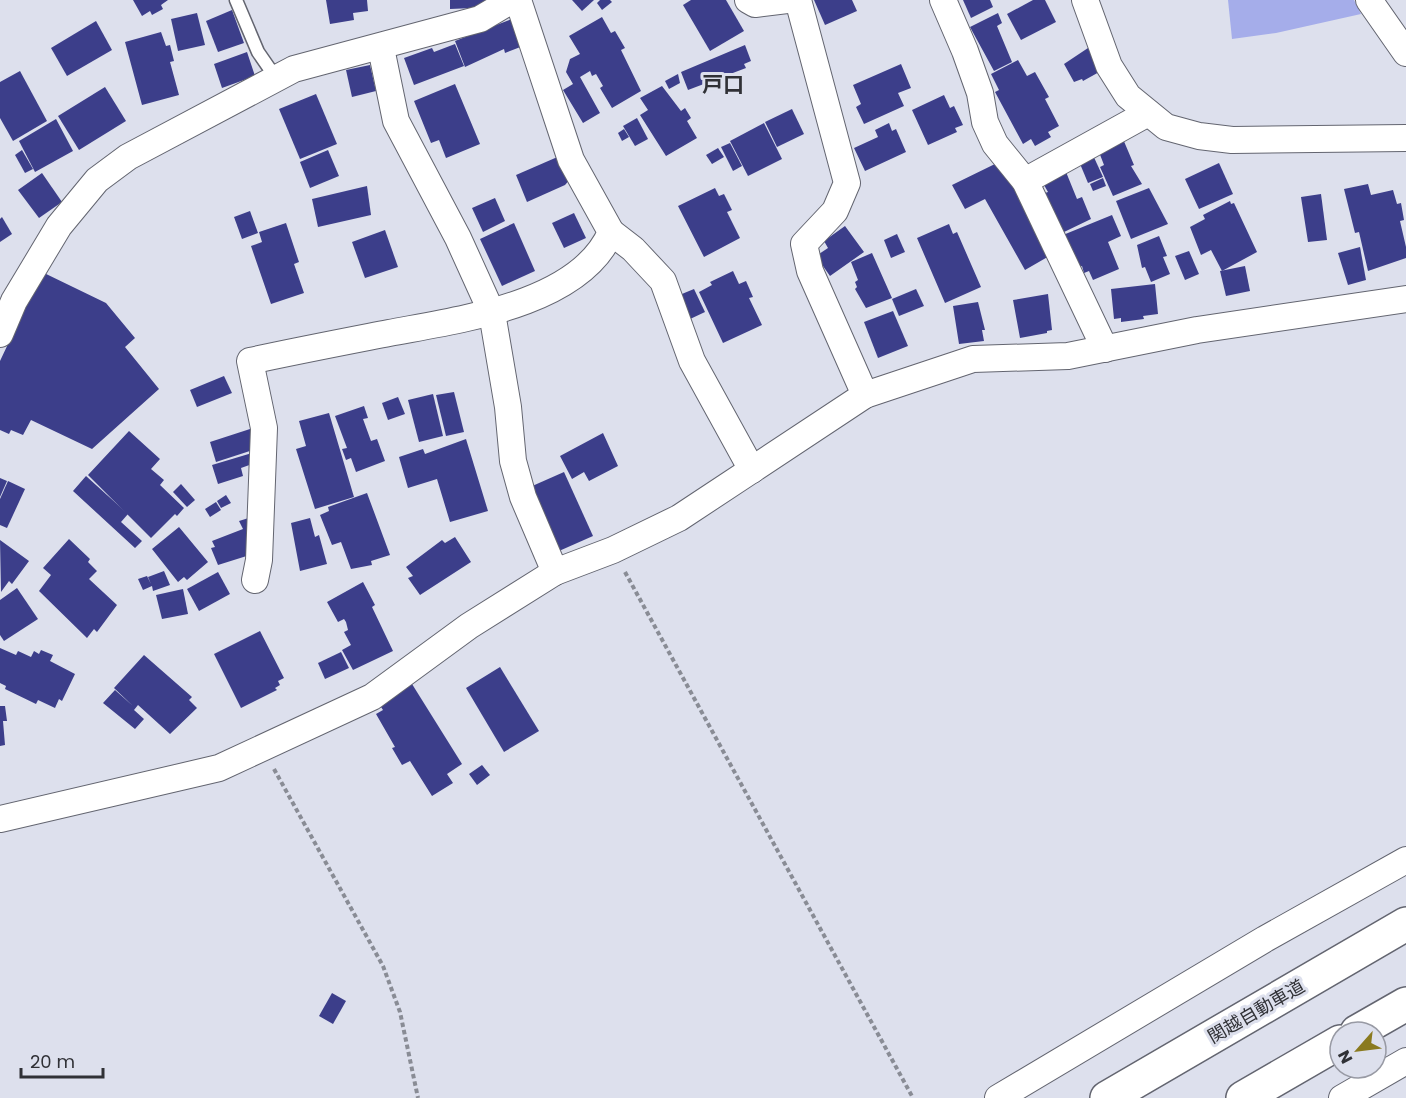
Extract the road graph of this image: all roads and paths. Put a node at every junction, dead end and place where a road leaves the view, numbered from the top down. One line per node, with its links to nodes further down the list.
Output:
1 (236, 0): 12 (lane)
2 (512, 0): 10 (street)
3 (518, 0): 16 (street)
4 (748, 0): 5 (street)
5 (787, 0)
6 (798, 0): 21 (street)
7 (943, 0): 15 (street)
8 (1085, 0): 13 (street)
9 (1369, 0): 11 (street)
10 (381, 48): 12 (street); 18 (street)
11 (1406, 53)
12 (276, 78): 19 (street)
13 (1148, 113): 14 (street); 15 (street)
14 (1406, 138)
15 (1025, 181): 20 (street)
16 (611, 232): 18 (street); 22 (street)
17 (1406, 299): 20 (street)
18 (492, 313): 24 (street); 25 (street)
19 (0, 334)
20 (1105, 349): 21 (street)
21 (865, 395): 22 (street)
22 (752, 470): 23 (street)
23 (613, 550): 24 (street); 35 (path)
24 (555, 572): 26 (street)
25 (255, 580)
26 (262, 748): 27 (street); 34 (path)
27 (0, 819)
28 (1406, 860): 36 (street)
29 (1406, 924): 37 (highway, 関越自動車道)
30 (1406, 1004): 31 (highway)
31 (1378, 1020)
32 (1328, 1049): 38 (highway)
33 (1406, 1061): 39 (street)
34 (418, 1098)
35 (913, 1098)
36 (998, 1098)
37 (1107, 1098)
38 (1243, 1098)
39 (1342, 1098)

